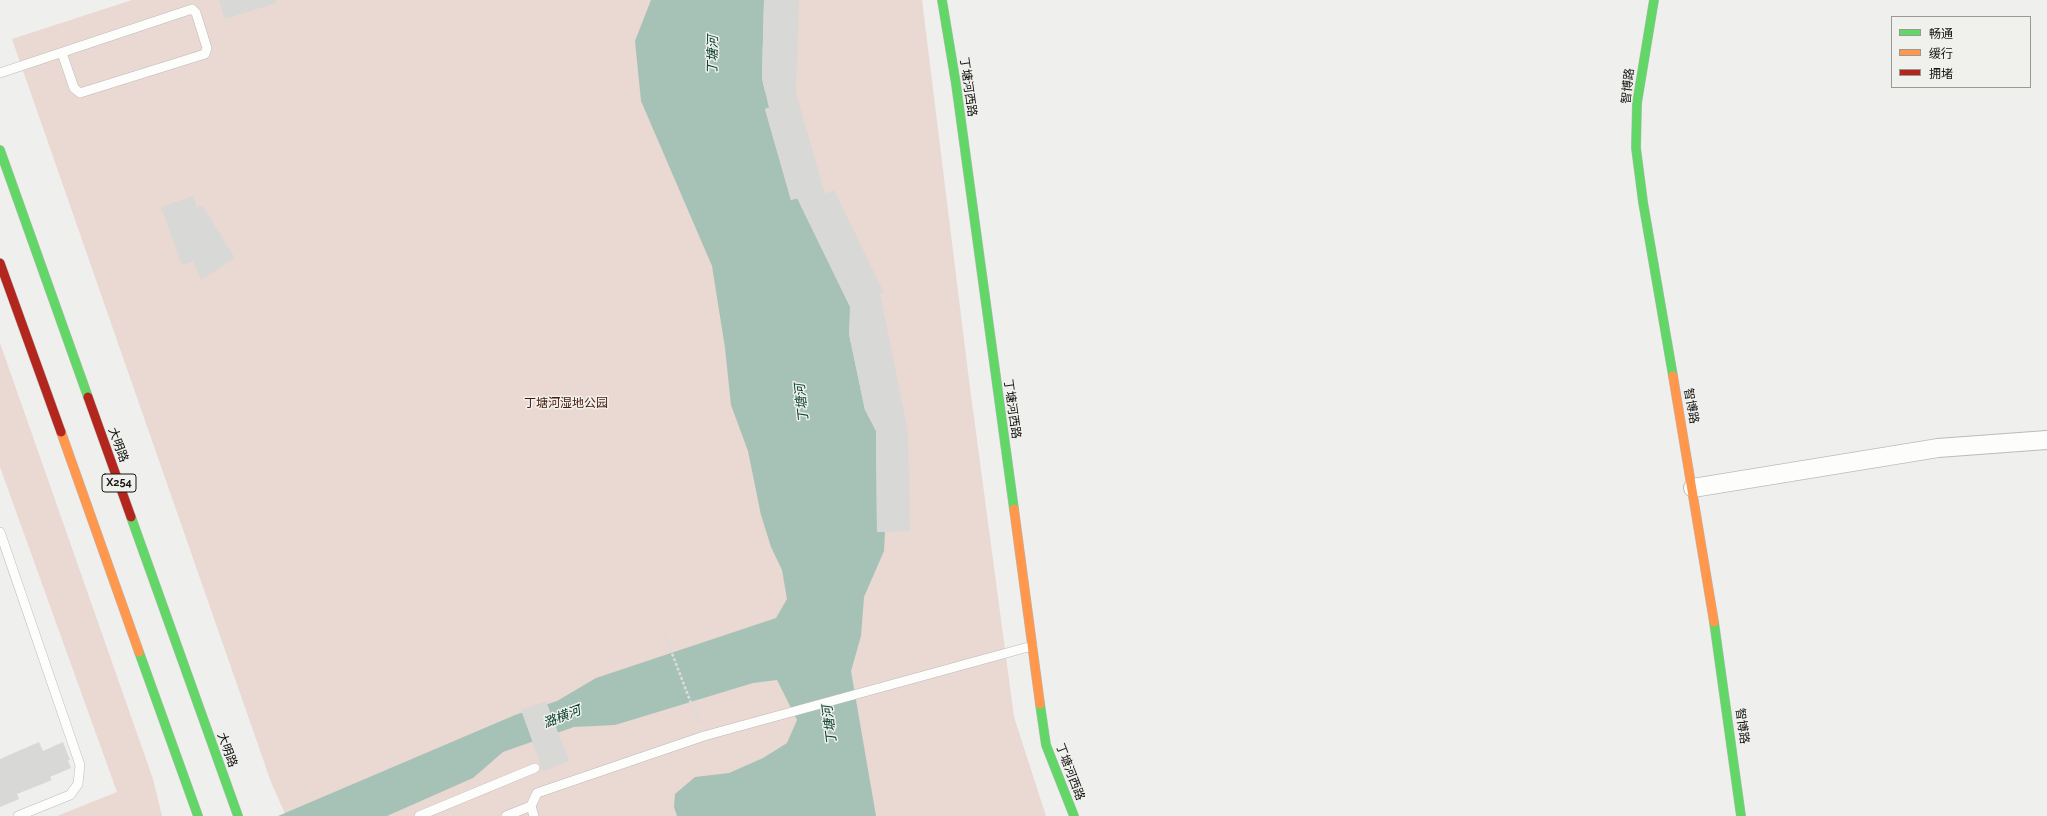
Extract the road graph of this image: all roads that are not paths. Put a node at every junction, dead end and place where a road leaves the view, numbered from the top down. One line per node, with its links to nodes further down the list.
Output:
1 (942, 0): 10 (street, 丁塘河西路)
2 (1654, 0): 8 (street, 智博路)
3 (62, 53): 3 (lane); 4 (lane)
4 (0, 73)
5 (0, 150): 15 (street, 大明路 / X254)
6 (0, 263): 14 (street)
7 (2047, 440): 8 (street)
8 (1693, 488): 20 (street, 智博路)
9 (0, 532): 13 (lane)
10 (1032, 646): 12 (lane); 19 (street, 丁塘河西路)
11 (535, 768): 16 (lane)
12 (531, 806): 17 (lane); 18 (lane)
13 (18, 816)
14 (198, 816)
15 (238, 816)
16 (419, 816)
17 (506, 816)
18 (534, 816)
19 (1074, 816)
20 (1741, 816)

